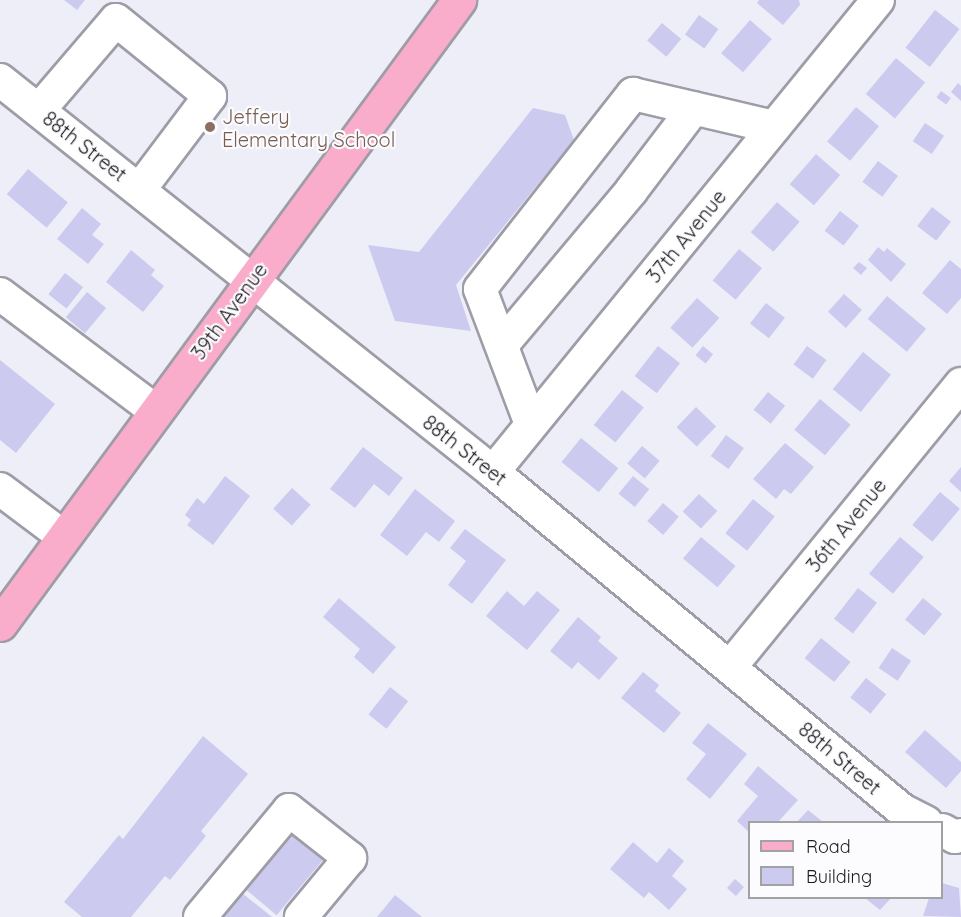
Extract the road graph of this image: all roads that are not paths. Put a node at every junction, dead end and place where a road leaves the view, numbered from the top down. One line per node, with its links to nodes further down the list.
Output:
1 (459, 0): 8 (main road, 39th Avenue)
2 (878, 0): 6 (street, 37th Avenue)
3 (0, 80): 5 (street, 88th Street)
4 (694, 108): 6 (street); 10 (street); 10 (street)
5 (39, 110): 7 (street, 88th Street); 7 (street)
6 (774, 127): 13 (street, 37th Avenue)
7 (140, 189): 8 (street, 88th Street)
8 (251, 280): 12 (main road, 39th Avenue); 14 (street, 88th Street)
9 (0, 294): 12 (street)
10 (502, 345): 13 (street)
11 (961, 384): 18 (street, 36th Avenue)
12 (156, 411): 16 (main road, 39th Avenue)
13 (531, 424): 14 (street, 37th Avenue)
14 (493, 472): 18 (street, 88th Street)
15 (0, 489): 16 (street)
16 (64, 537): 17 (main road, 39th Avenue)
17 (0, 624)
18 (731, 666): 19 (street, 88th Street)
19 (924, 821)
20 (200, 917): 21 (street)
21 (301, 917)

